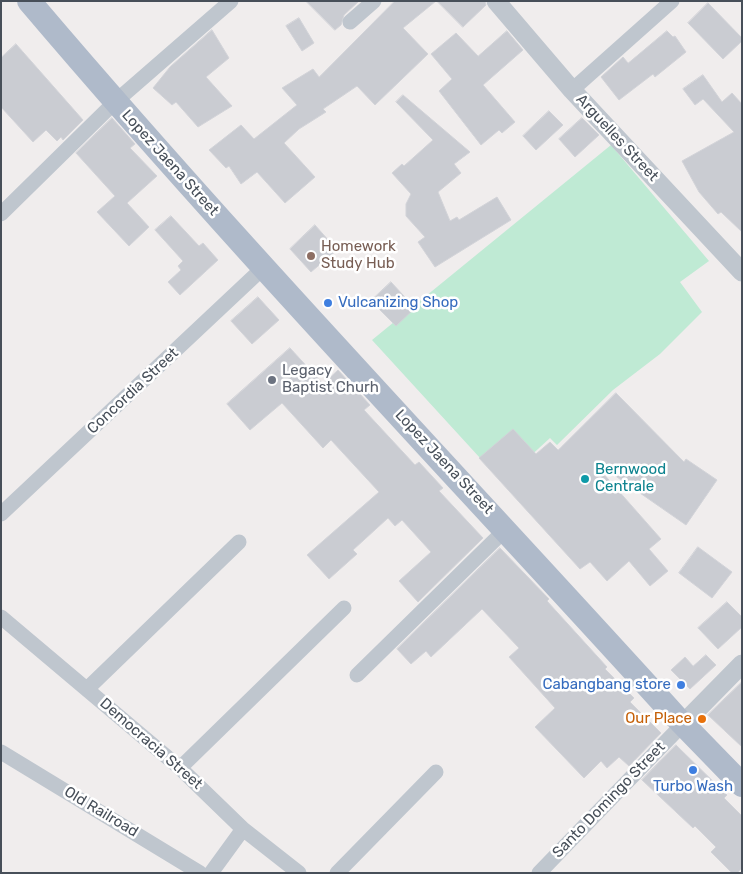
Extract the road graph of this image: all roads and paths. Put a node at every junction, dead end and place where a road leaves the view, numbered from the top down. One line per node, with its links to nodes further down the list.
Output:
1 (29, 1): 8 (main road, Lopez Jaena Street)
2 (231, 1): 8 (street)
3 (374, 1): 6 (street)
4 (496, 1): 7 (street, Arguelles Street)
5 (672, 1): 7 (street)
6 (350, 22)
7 (572, 90): 11 (street, Arguelles Street)
8 (115, 102): 9 (street); 10 (main road, Lopez Jaena Street)
9 (1, 214)
10 (264, 267): 12 (street, Concordia Street); 13 (main road, Lopez Jaena Street)
11 (742, 272)
12 (1, 514)
13 (506, 529): 18 (street); 20 (main road, Lopez Jaena Street)
14 (239, 542): 19 (street)
15 (344, 608): 22 (street)
16 (1, 617): 19 (street, Democracia Street)
17 (742, 664): 20 (street, Santo Domingo Street)
18 (357, 675)
19 (87, 689): 22 (street, Democracia Street)
20 (683, 724): 24 (main road, Lopez Jaena Street); 30 (street, Santo Domingo Street)
21 (1, 752): 26 (street, Old Railroad)
22 (180, 768): 25 (street, Democracia Street)
23 (436, 772): 29 (street)
24 (742, 785)
25 (243, 829): 27 (street); 28 (street, Democracia Street)
26 (200, 873)
27 (211, 873)
28 (299, 873)
29 (337, 873)
30 (539, 873)

